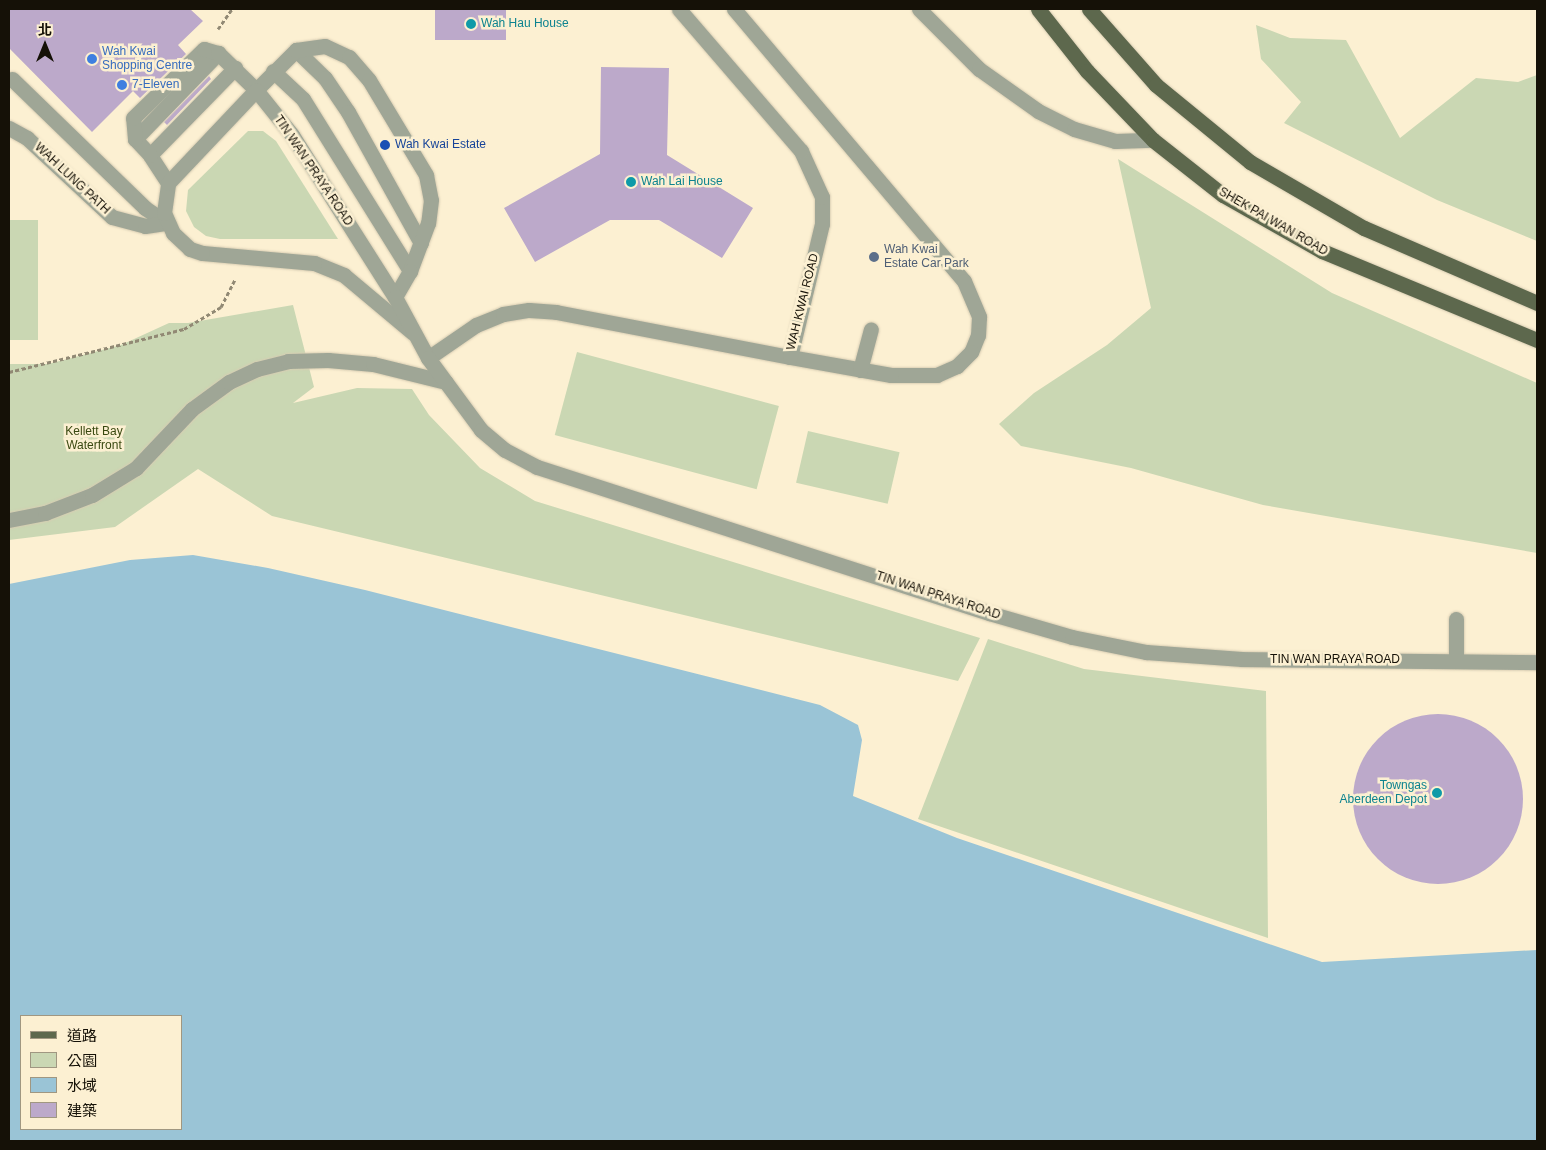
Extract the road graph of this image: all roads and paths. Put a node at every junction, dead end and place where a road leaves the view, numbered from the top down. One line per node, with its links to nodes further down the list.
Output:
1 (232, 9): 7 (path)
2 (679, 9): 26 (street, WAH KWAI ROAD)
3 (734, 9): 28 (street)
4 (919, 9): 14 (street)
5 (1038, 9): 14 (main road, SHEK PAI WAN ROAD)
6 (1090, 9): 22 (main road)
7 (214, 36)
8 (296, 50): 10 (street); 18 (street); 18 (street)
9 (235, 68): 12 (street, TIN WAN PRAYA ROAD); 15 (street); 15 (street, TIN WAN PRAYA ROAD)
10 (274, 71): 12 (street); 19 (street)
11 (12, 78): 17 (street)
12 (256, 90): 16 (street); 21 (street, TIN WAN PRAYA ROAD)
13 (9, 128): 17 (street, WAH LUNG PATH)
14 (1153, 140): 25 (main road, SHEK PAI WAN ROAD)
15 (150, 155): 16 (street)
16 (168, 183): 17 (street)
17 (167, 222): 24 (street, TIN WAN PRAYA ROAD)
18 (421, 243): 19 (street)
19 (410, 271): 21 (street)
20 (236, 276): 29 (path)
21 (395, 297): 24 (street, TIN WAN PRAYA ROAD)
22 (1537, 304)
23 (871, 329): 28 (street)
24 (413, 333): 27 (street, TIN WAN PRAYA ROAD)
25 (1537, 340)
26 (790, 356): 27 (street, WAH KWAI ROAD); 28 (street)
27 (428, 358): 30 (street, TIN WAN PRAYA ROAD)
28 (860, 370)
29 (9, 372)
30 (446, 382): 31 (street); 33 (street, TIN WAN PRAYA ROAD)
31 (9, 520)
32 (1456, 619): 33 (street)
33 (1456, 661): 34 (street, TIN WAN PRAYA ROAD)
34 (1537, 662)

